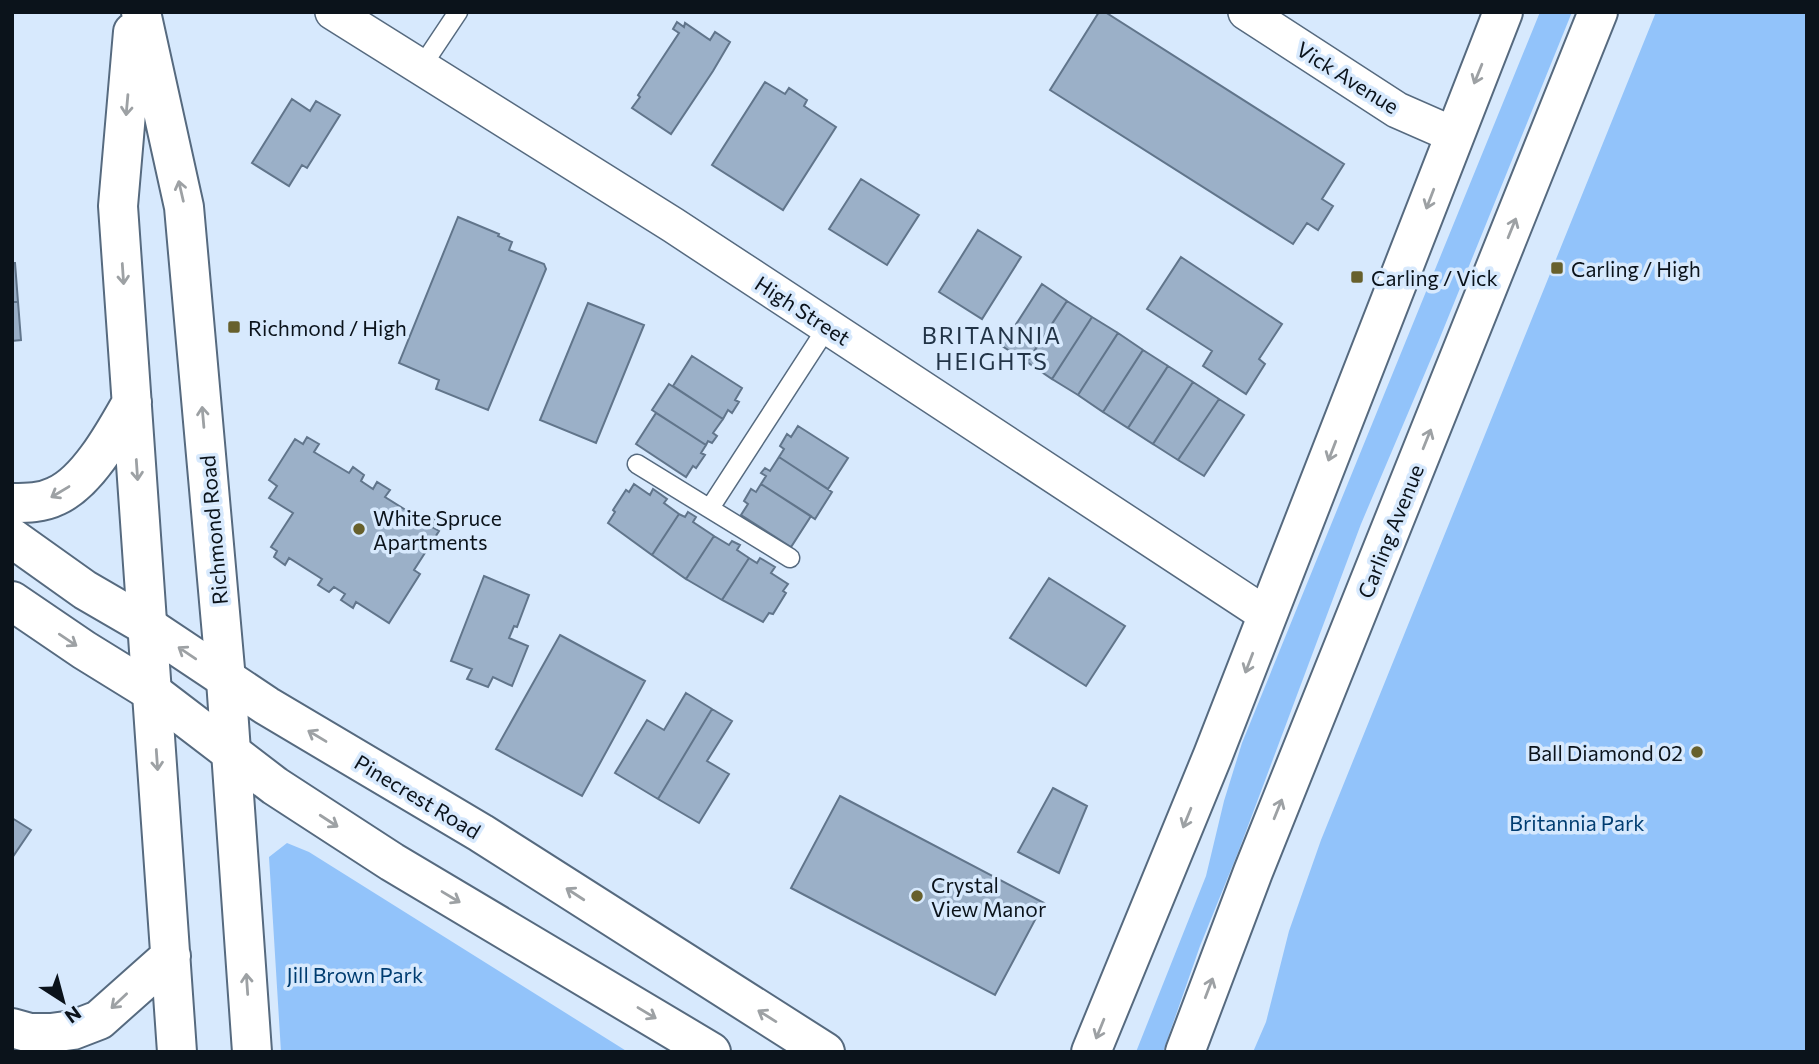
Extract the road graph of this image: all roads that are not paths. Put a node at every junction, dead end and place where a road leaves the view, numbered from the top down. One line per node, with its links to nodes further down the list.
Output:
1 (135, 12): 11 (main road, one-way to 11)
2 (141, 12): 20 (main road, Richmond Road, one-way to 2)
3 (333, 12): 8 (street, High Street)
4 (458, 12): 8 (lane)
5 (1246, 12): 9 (street, Vick Avenue)
6 (1503, 12): 9 (main road, one-way to 9)
7 (1598, 12): 32 (main road, Carling Avenue, one-way to 7)
8 (422, 66): 10 (street, High Street)
9 (1454, 135): 18 (main road, one-way to 18)
10 (828, 326): 14 (lane); 18 (street, High Street)
11 (132, 402): 13 (main road, one-way to 13); 19 (main road, one-way to 19)
12 (637, 464): 14 (lane)
13 (12, 503)
14 (710, 508): 16 (lane)
15 (12, 538): 19 (main road, Pinecrest Road)
16 (790, 558)
17 (12, 601): 21 (main road, one-way to 21)
18 (1268, 615): 31 (main road, one-way to 31)
19 (147, 626): 20 (main road, Pinecrest Road, one-way to 19); 21 (main road)
20 (226, 680): 22 (main road, Richmond Road); 30 (main road, Pinecrest Road, one-way to 20)
21 (152, 692): 22 (main road); 23 (main road, one-way to 23)
22 (232, 755): 28 (main road, Richmond Road, one-way to 22); 29 (main road, one-way to 29)
23 (171, 956): 24 (main road, one-way to 24); 27 (main road)
24 (12, 1028)
25 (12, 1040): 26 (street)
26 (29, 1052)
27 (177, 1052)
28 (252, 1052)
29 (711, 1052)
30 (825, 1052)
31 (1091, 1052)
32 (1185, 1052)

